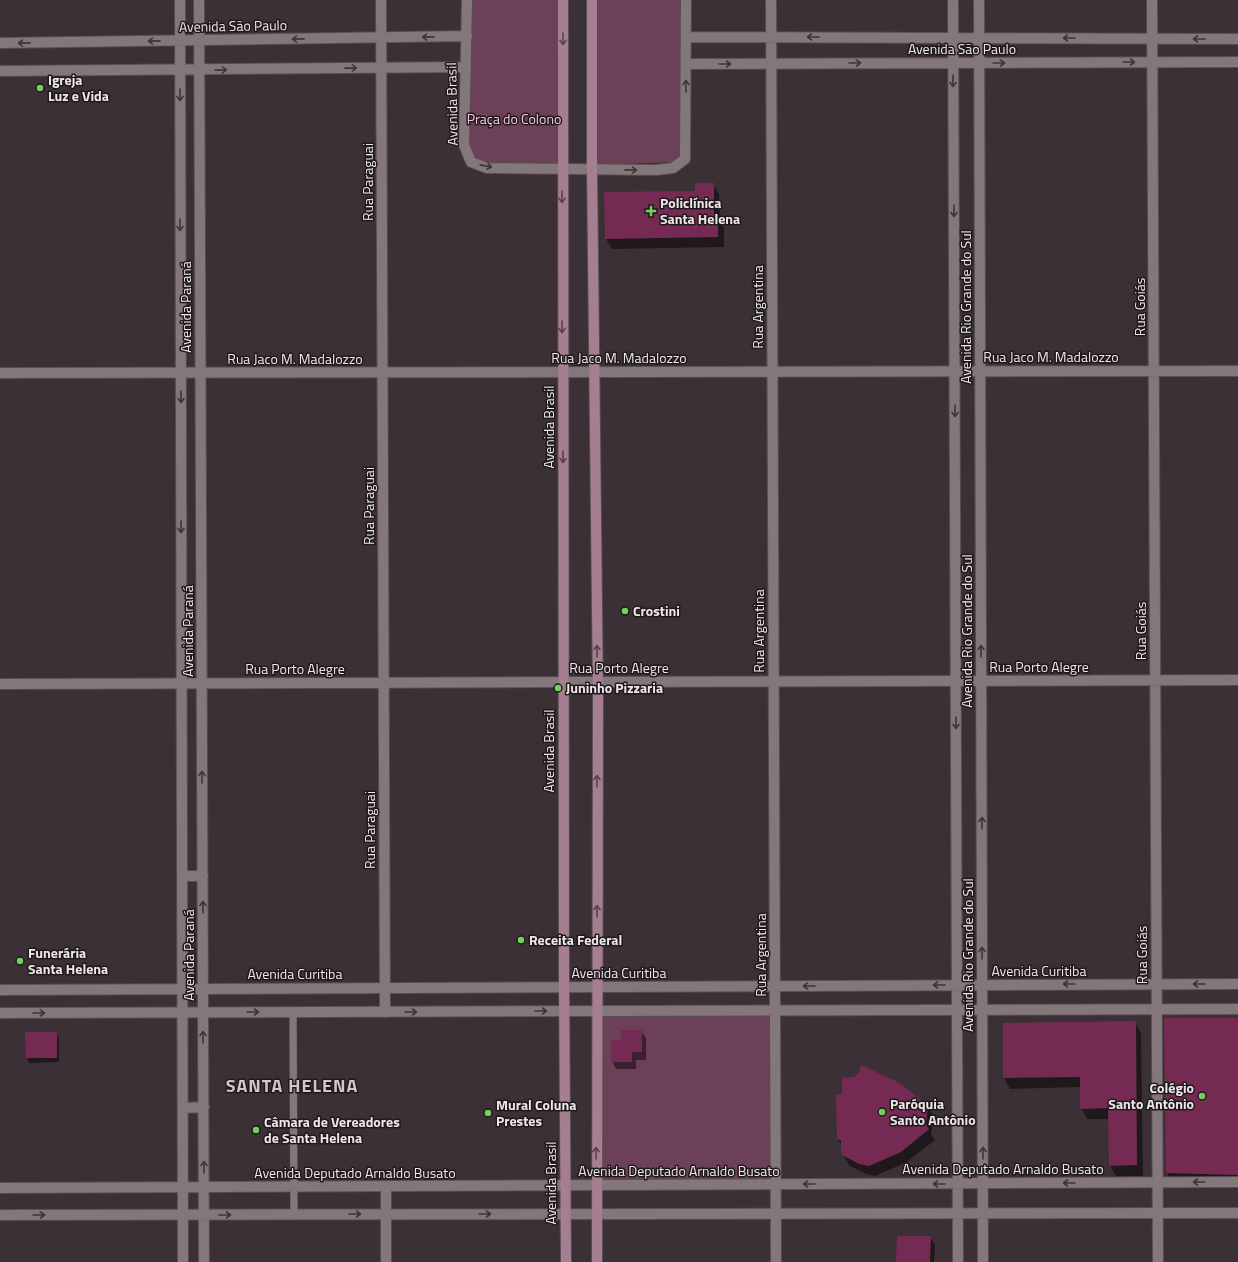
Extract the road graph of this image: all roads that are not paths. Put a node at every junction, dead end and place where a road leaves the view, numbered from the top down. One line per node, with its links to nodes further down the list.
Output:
1 (180, 0): 20 (street, Avenida Paraná)
2 (199, 0): 21 (street, Avenida Paraná)
3 (381, 0): 13 (street, Rua Paraguai)
4 (467, 0): 12 (street, Avenida Brasil)
5 (563, 0): 34 (main road, Avenida Brasil, one-way to 34)
6 (592, 0): 35 (main road)
7 (686, 0): 14 (street, Avenida Brasil)
8 (771, 0): 15 (street, Rua Argentina)
9 (953, 0): 16 (street, Avenida Rio Grande do Sul)
10 (979, 0): 17 (street, Avenida Rio Grande do Sul)
11 (1152, 0): 18 (street, Rua Goiás)
12 (466, 36): 13 (street, Avenida São Paulo, one-way to 13); 29 (street, Avenida Brasil)
13 (382, 37): 21 (street, Avenida São Paulo, one-way to 21); 30 (street, Rua Paraguai)
14 (686, 37): 15 (street, Avenida São Paulo); 27 (street, Avenida Brasil)
15 (771, 37): 16 (street, Avenida São Paulo, one-way to 15); 28 (street, Rua Argentina)
16 (953, 38): 17 (street, Avenida São Paulo); 25 (street, Avenida Rio Grande do Sul)
17 (979, 38): 18 (street, Avenida São Paulo, one-way to 17); 26 (street, Avenida Rio Grande do Sul)
18 (1152, 38): 19 (street, Avenida São Paulo, one-way to 18); 23 (street, Rua Goiás)
19 (1238, 39)
20 (180, 40): 21 (street, Avenida São Paulo); 22 (street, Avenida São Paulo, one-way to 22); 31 (street, Avenida Paraná)
21 (200, 40): 32 (street, Avenida Paraná)
22 (0, 43)
23 (1152, 62): 24 (street, Avenida São Paulo); 26 (street, Avenida São Paulo, one-way to 23); 38 (street, Rua Goiás)
24 (1238, 62)
25 (953, 63): 26 (street, Avenida São Paulo); 28 (street, Avenida São Paulo, one-way to 25); 36 (street, Avenida Rio Grande do Sul, one-way to 36)
26 (979, 63): 37 (street, Avenida Rio Grande do Sul)
27 (686, 64): 28 (street, Avenida São Paulo, one-way to 28); 35 (street, Avenida Brasil, one-way to 27)
28 (771, 64): 42 (street, Rua Argentina)
29 (466, 67): 30 (street); 34 (street, Avenida Brasil, one-way to 34)
30 (382, 68): 32 (street, one-way to 30); 46 (street, Rua Paraguai)
31 (180, 70): 32 (street); 33 (street); 44 (street, Avenida Paraná, one-way to 44)
32 (200, 70): 45 (street, Avenida Paraná)
33 (0, 72)
34 (562, 169): 35 (street, Avenida Brasil); 40 (main road, Avenida Brasil, one-way to 40)
35 (592, 169): 41 (main road)
36 (954, 371): 37 (street, Rua Jaco M. Madalozzo); 42 (street, Rua Jaco M. Madalozzo); 48 (street, Avenida Rio Grande do Sul, one-way to 48)
37 (980, 371): 38 (street, Rua Jaco M. Madalozzo); 49 (street, Avenida Rio Grande do Sul, one-way to 37)
38 (1154, 371): 39 (street, Rua Jaco M. Madalozzo); 50 (street, Rua Goiás)
39 (1238, 371)
40 (562, 372): 41 (street, Rua Jaco M. Madalozzo); 46 (street, Rua Jaco M. Madalozzo); 51 (main road, Avenida Brasil, one-way to 51)
41 (594, 372): 42 (street, Rua Jaco M. Madalozzo); 52 (main road, one-way to 41)
42 (772, 372): 53 (street, Rua Argentina)
43 (0, 373): 44 (street, Rua Jaco M. Madalozzo)
44 (181, 373): 45 (street, Rua Jaco M. Madalozzo); 54 (street, Avenida Paraná, one-way to 54)
45 (201, 373): 46 (street, Rua Jaco M. Madalozzo); 55 (street, Avenida Paraná)
46 (382, 373): 56 (street, Rua Paraguai)
47 (1238, 680): 50 (street, Rua Porto Alegre)
48 (956, 681): 49 (street, Rua Porto Alegre); 53 (street, Rua Porto Alegre); 62 (street, Avenida Rio Grande do Sul, one-way to 62)
49 (981, 681): 50 (street, Rua Porto Alegre); 63 (street, Avenida Rio Grande do Sul, one-way to 49)
50 (1155, 681): 60 (street, Rua Goiás)
51 (563, 682): 52 (street, Rua Porto Alegre); 56 (street, Rua Porto Alegre); 65 (main road, Avenida Brasil)
52 (598, 682): 53 (street, Rua Porto Alegre); 66 (main road, one-way to 52)
53 (774, 682): 64 (street, Rua Argentina)
54 (182, 683): 55 (street, Rua Porto Alegre); 57 (street, Rua Porto Alegre); 58 (street, Avenida Paraná)
55 (202, 683): 56 (street, Rua Porto Alegre); 59 (street, Avenida Paraná, one-way to 55)
56 (384, 683): 67 (street, Rua Paraguai)
57 (0, 684)
58 (182, 876): 59 (street); 68 (street, Avenida Paraná)
59 (203, 876): 69 (street, Avenida Paraná, one-way to 59)
60 (1156, 984): 61 (street, Avenida Curitiba, one-way to 60); 63 (street, Avenida Curitiba, one-way to 63); 74 (street, Rua Goiás)
61 (1238, 984)
62 (957, 985): 63 (street, Avenida Curitiba); 64 (street, Avenida Curitiba, one-way to 64); 72 (street, Avenida Rio Grande do Sul)
63 (982, 985): 73 (street, Avenida Rio Grande do Sul)
64 (775, 986): 66 (street, Avenida Curitiba); 77 (street, Rua Argentina)
65 (564, 987): 66 (street, Avenida Curitiba); 67 (street, Avenida Curitiba); 75 (main road, Avenida Brasil)
66 (597, 987): 76 (main road)
67 (384, 988): 69 (street, Avenida Curitiba); 81 (street, Rua Paraguai)
68 (182, 989): 69 (street, Avenida Curitiba); 70 (street, Avenida Curitiba); 78 (street, Avenida Paraná)
69 (203, 989): 79 (street, Avenida Paraná)
70 (0, 990)
71 (1238, 1009): 74 (street)
72 (957, 1010): 73 (street); 77 (street); 89 (street, Avenida Rio Grande do Sul)
73 (982, 1010): 74 (street); 86 (street, Avenida Rio Grande do Sul, one-way to 73)
74 (1157, 1010): 87 (street, Rua Goiás)
75 (564, 1011): 76 (street); 81 (street, one-way to 75); 92 (main road, Avenida Brasil)
76 (597, 1011): 77 (street); 90 (main road, one-way to 76)
77 (775, 1011): 88 (street, Rua Argentina)
78 (183, 1012): 79 (street); 82 (street, one-way to 78); 84 (street, Avenida Paraná)
79 (203, 1012): 80 (street, one-way to 80); 83 (street, Avenida Paraná, one-way to 79)
80 (293, 1012): 81 (street); 94 (lane)
81 (385, 1012)
82 (0, 1013)
83 (204, 1107): 84 (street); 93 (street, Avenida Paraná, one-way to 83)
84 (183, 1108): 96 (street, Avenida Paraná)
85 (1238, 1182): 87 (street, Avenida Deputado Arnaldo Busato, one-way to 87)
86 (983, 1183): 87 (street, Avenida Deputado Arnaldo Busato, one-way to 86); 89 (street, Avenida Deputado Arnaldo Busato); 98 (street, Avenida Rio Grande do Sul)
87 (1157, 1183): 99 (street, Rua Goiás)
88 (776, 1184): 89 (street, Avenida Deputado Arnaldo Busato, one-way to 88); 90 (street, Avenida Deputado Arnaldo Busato); 106 (street, Rua Argentina)
89 (958, 1184): 97 (street, Avenida Rio Grande do Sul)
90 (596, 1185): 92 (street, Avenida Deputado Arnaldo Busato); 105 (main road)
91 (386, 1186): 92 (street, Avenida Deputado Arnaldo Busato); 94 (street, Avenida Deputado Arnaldo Busato); 103 (street)
92 (565, 1186): 104 (main road, Avenida Brasil)
93 (204, 1187): 94 (street, Avenida Deputado Arnaldo Busato); 96 (street, Avenida Deputado Arnaldo Busato); 101 (street, Avenida Paraná)
94 (294, 1187): 102 (lane)
95 (0, 1188): 96 (street, Avenida Deputado Arnaldo Busato)
96 (183, 1188): 108 (street, Avenida Paraná)
97 (958, 1213): 98 (street); 106 (street); 115 (street, Avenida Rio Grande do Sul)
98 (983, 1213): 99 (street); 116 (street, Avenida Rio Grande do Sul)
99 (1158, 1213): 100 (street); 117 (street, Rua Goiás)
100 (1238, 1213)
101 (204, 1214): 102 (street, one-way to 102); 108 (street); 110 (street, Avenida Paraná)
102 (294, 1214): 103 (street, one-way to 103)
103 (386, 1214): 104 (street, one-way to 104); 111 (street)
104 (566, 1214): 105 (street); 112 (main road, Avenida Brasil)
105 (597, 1214): 106 (street); 113 (main road)
106 (776, 1214): 114 (street, Rua Argentina)
107 (0, 1215): 108 (street, one-way to 108)
108 (183, 1215): 109 (street, Avenida Paraná)
109 (183, 1262)
110 (204, 1262)
111 (386, 1262)
112 (566, 1262)
113 (597, 1262)
114 (776, 1262)
115 (958, 1262)
116 (983, 1262)
117 (1158, 1262)

